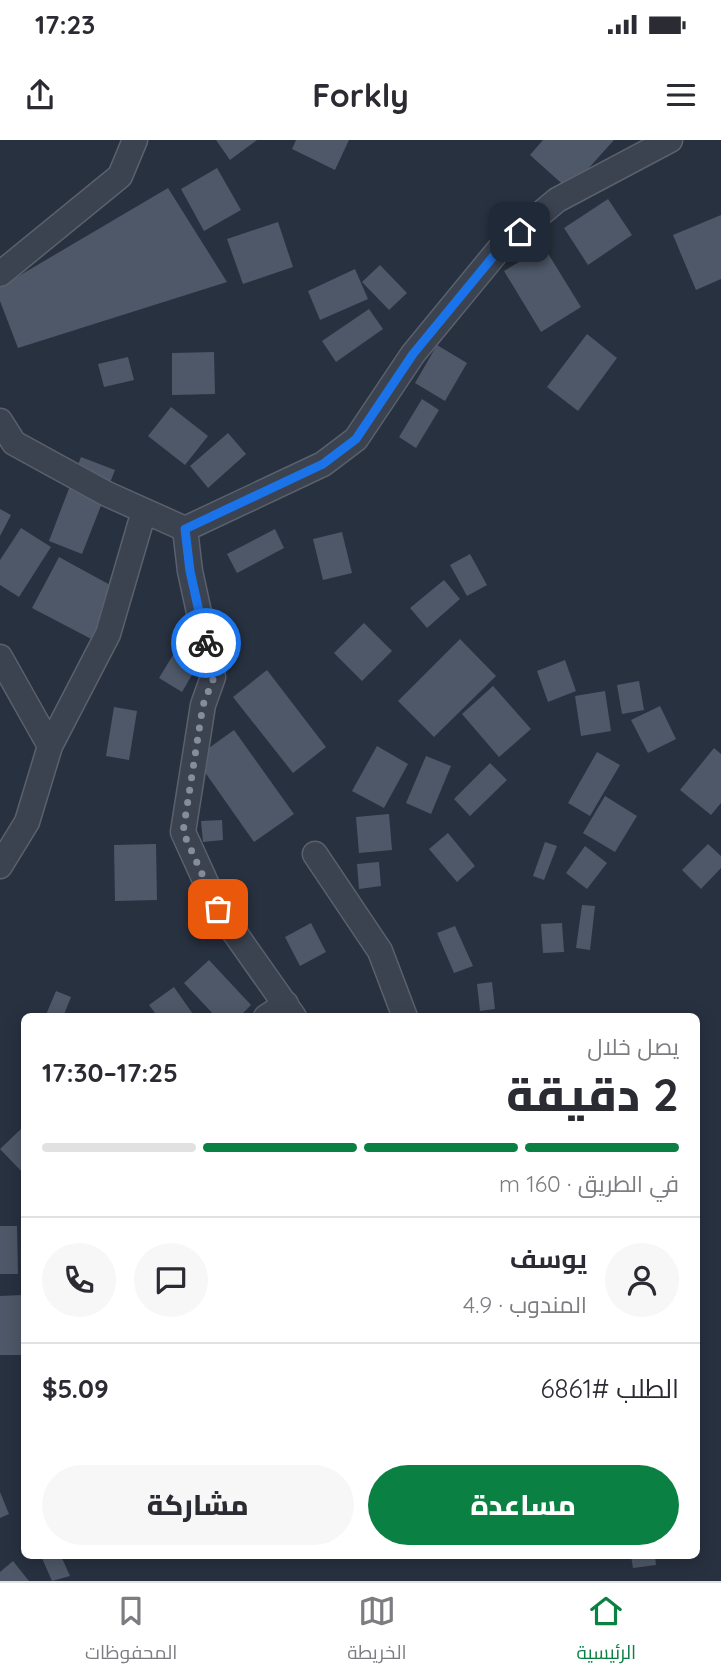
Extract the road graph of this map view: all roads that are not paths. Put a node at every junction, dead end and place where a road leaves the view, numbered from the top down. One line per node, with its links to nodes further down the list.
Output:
1 (135, 140): 3 (street)
2 (670, 140): 6 (street)
3 (0, 274)
4 (0, 421): 5 (street)
5 (144, 511): 6 (street); 8 (street)
6 (185, 529): 11 (street)
7 (0, 657): 8 (street)
8 (50, 746): 10 (street)
9 (315, 854): 12 (street)
10 (0, 866)
11 (282, 1012)
12 (403, 1013)

